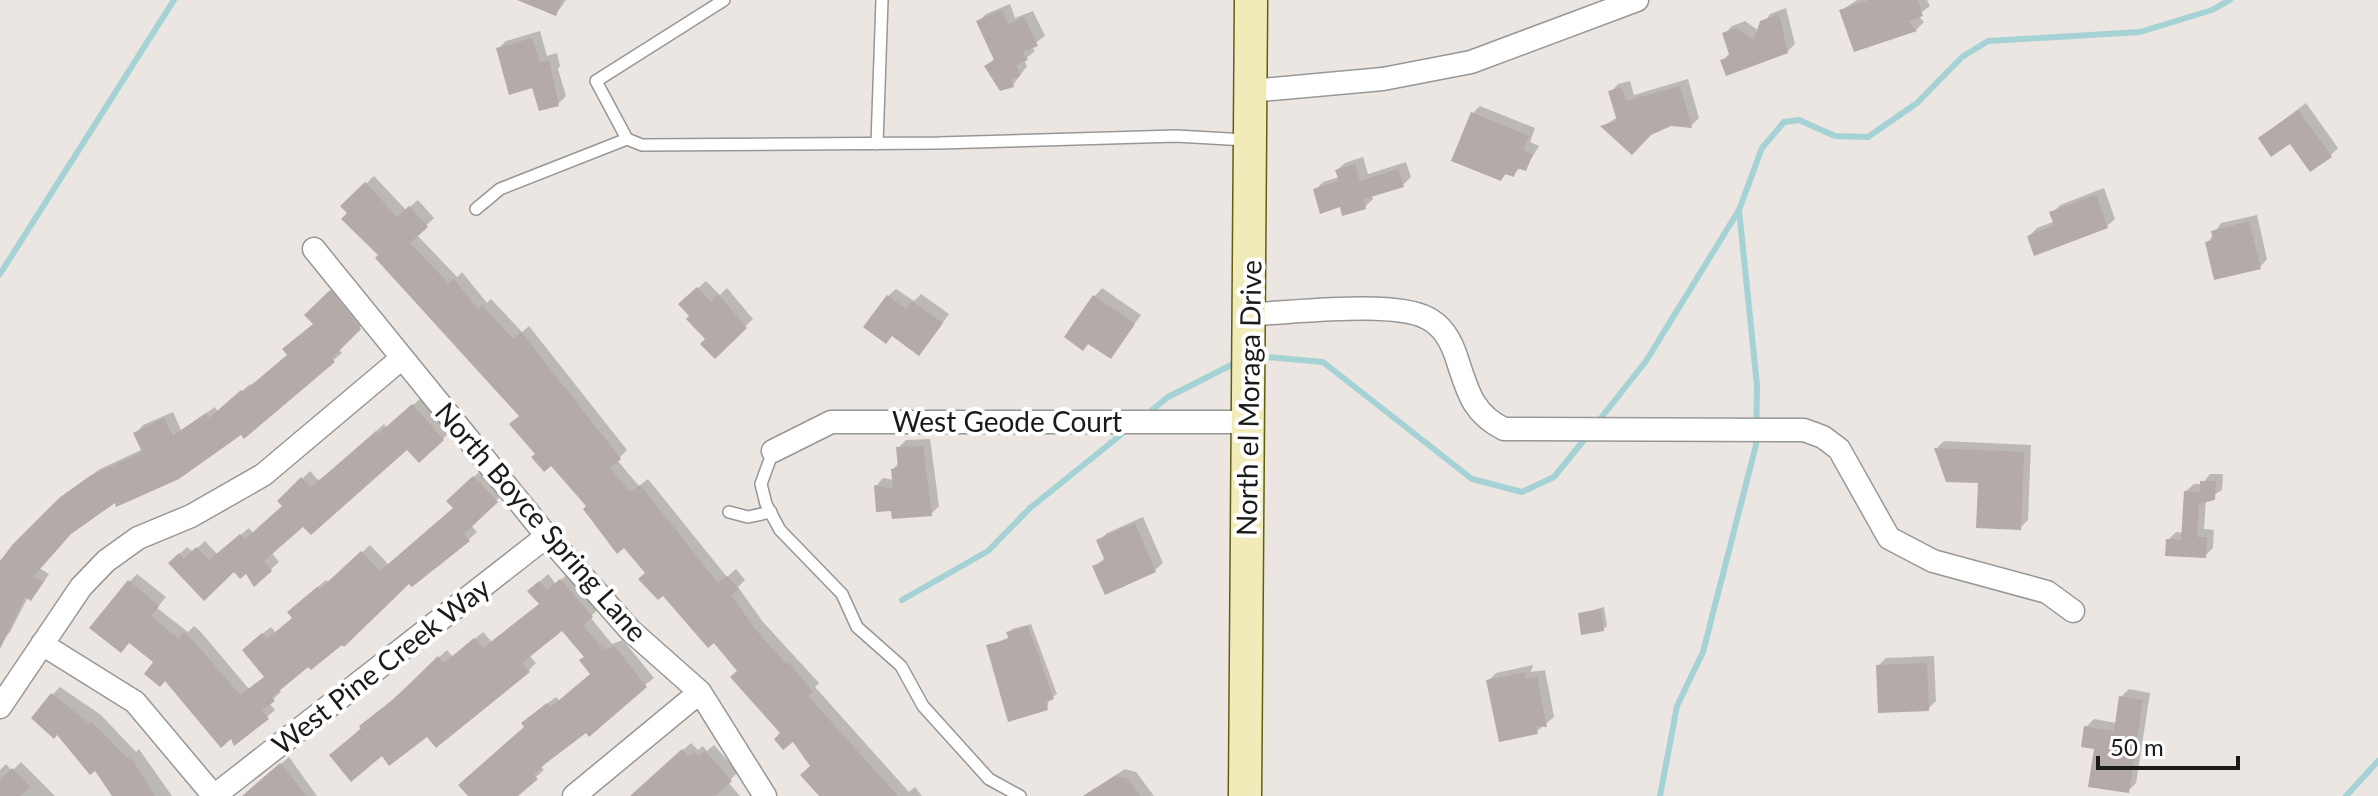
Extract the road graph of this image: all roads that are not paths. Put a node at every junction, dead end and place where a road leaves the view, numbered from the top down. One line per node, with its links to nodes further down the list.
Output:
1 (724, 0): 6 (lane)
2 (882, 0): 8 (lane)
3 (1251, 0): 5 (street, North el Moraga Drive)
4 (1637, 0): 5 (street)
5 (1250, 91): 7 (street, North el Moraga Drive)
6 (627, 139): 8 (lane); 9 (lane)
7 (1250, 140): 8 (lane); 11 (street, North el Moraga Drive)
8 (877, 144)
9 (476, 209)
10 (314, 249): 12 (street, North Boyce Spring Lane)
11 (1251, 314): 13 (street, North el Moraga Drive); 18 (street)
12 (402, 358): 17 (street, North Boyce Spring Lane); 19 (street)
13 (1249, 422): 14 (street, West Geode Court); 26 (street, North el Moraga Drive)
14 (773, 451): 16 (lane)
15 (729, 512): 16 (lane)
16 (771, 512): 25 (lane)
17 (547, 536): 20 (street, North Boyce Spring Lane); 22 (street, West Pine Creek Way)
18 (2073, 611)
19 (42, 644): 21 (street); 22 (street)
20 (700, 692): 23 (street); 24 (street, North Boyce Spring Lane)
21 (0, 707)
22 (214, 796)
23 (574, 796)
24 (765, 796)
25 (1020, 796)
26 (1245, 796)

